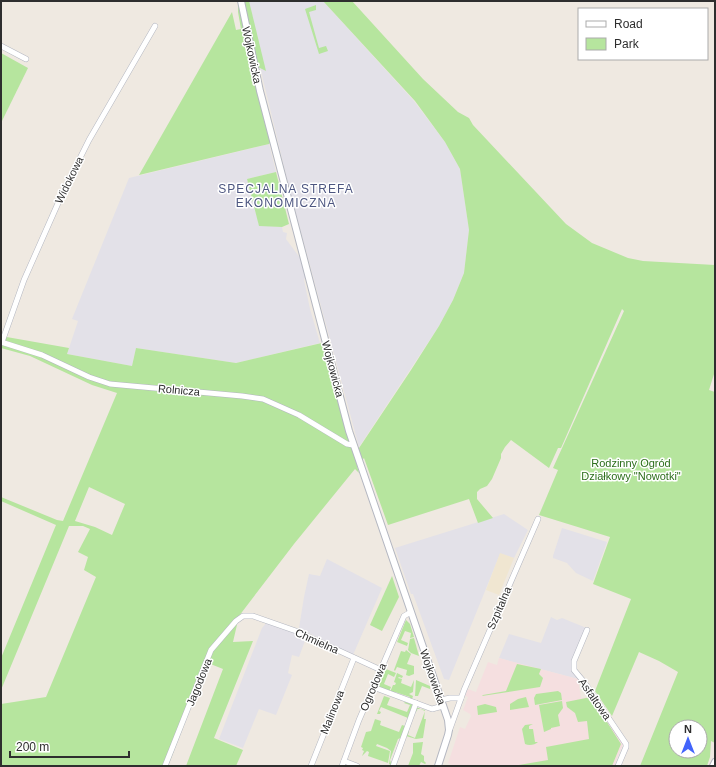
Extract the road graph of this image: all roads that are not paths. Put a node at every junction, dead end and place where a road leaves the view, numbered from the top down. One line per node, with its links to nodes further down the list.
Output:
1 (241, 1): 6 (street, Wojkowicka)
2 (155, 26): 5 (street, Widokowa)
3 (1, 46): 4 (street)
4 (26, 59)
5 (1, 342): 6 (street, Rolnicza)
6 (353, 444): 8 (street, Wojkowicka)
7 (538, 519): 14 (street, Szpitalna)
8 (411, 612): 12 (street, Ogrodowa); 16 (street, Wojkowicka)
9 (253, 616): 11 (street, Chmielna); 22 (street, Jagodowa)
10 (587, 630): 27 (street, Asfaltowa)
11 (354, 658): 12 (street, Chmielna); 23 (street, Malinowa)
12 (381, 670): 13 (street, Ogrodowa)
13 (374, 687): 15 (street); 21 (street, Ogrodowa)
14 (461, 698): 16 (street); 17 (street, Szpitalna)
15 (416, 703): 16 (street); 25 (street)
16 (442, 703): 18 (street, Wojkowicka)
17 (456, 711): 18 (street); 19 (street, Szpitalna)
18 (446, 715): 19 (street, Wojkowicka)
19 (449, 730): 26 (street, Szpitalna)
20 (715, 762): 28 (street)
21 (343, 764): 24 (street)
22 (165, 766)
23 (311, 766)
24 (357, 766)
25 (393, 766)
26 (438, 766)
27 (618, 766)
28 (713, 766)

